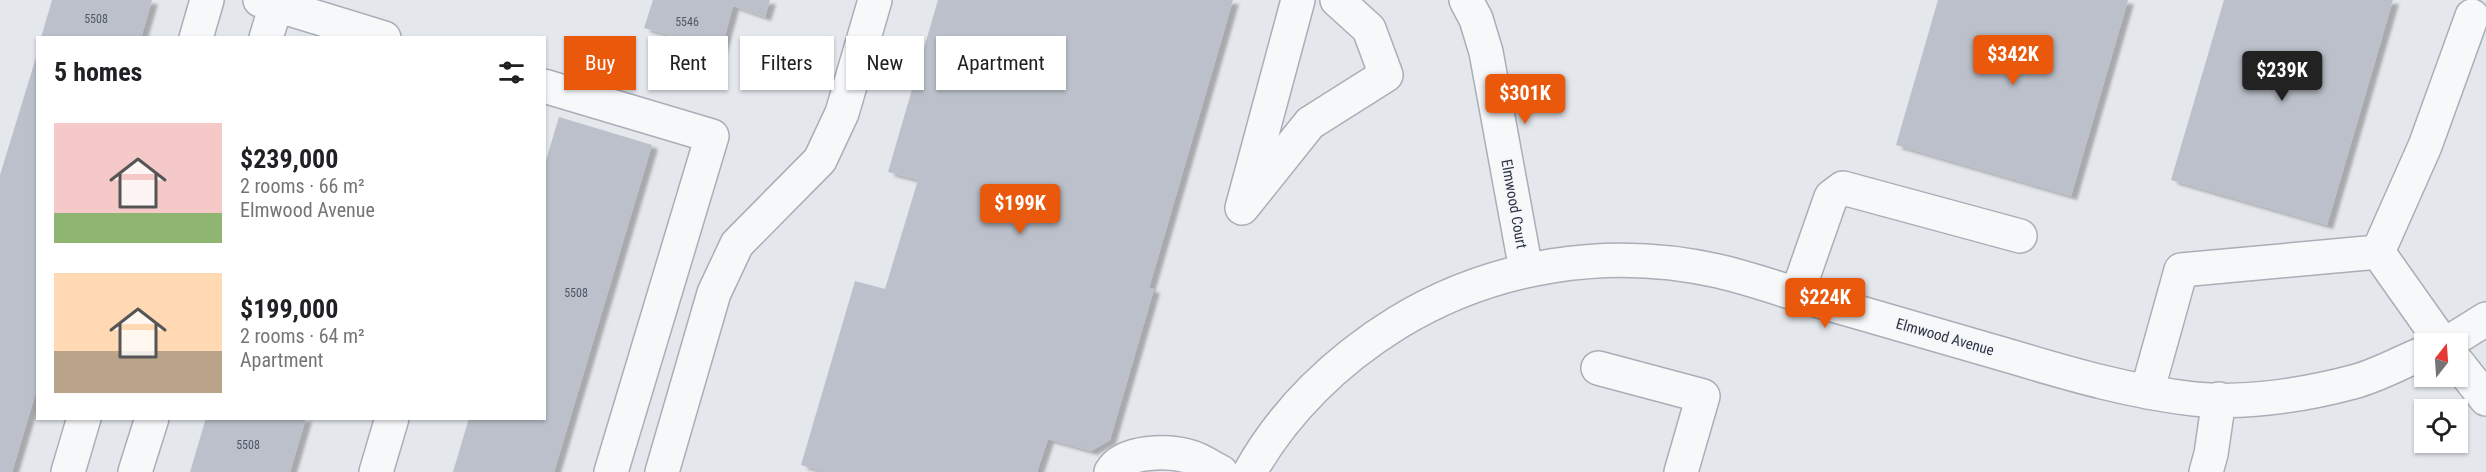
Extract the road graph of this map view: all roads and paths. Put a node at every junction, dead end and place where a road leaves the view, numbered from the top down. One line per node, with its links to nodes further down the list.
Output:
1 (207, 0): 8 (street)
2 (875, 0): 32 (street)
3 (1298, 0): 4 (street)
4 (1337, 0)
5 (268, 2): 9 (street); 10 (street)
6 (1470, 2): 14 (street, Elmwood Court)
7 (2472, 15): 13 (street)
8 (197, 36)
9 (266, 36)
10 (378, 36)
11 (546, 87): 31 (street)
12 (2020, 236): 15 (street)
13 (2378, 252): 17 (street); 22 (street)
14 (1526, 270): 15 (street, Elmwood Avenue); 35 (street, Elmwood Avenue)
15 (1797, 294): 22 (street, Elmwood Avenue)
16 (2486, 319): 18 (street)
17 (2436, 333)
18 (2462, 333)
19 (2414, 357): 23 (street, Elmwood Avenue)
20 (1598, 368): 36 (street)
21 (2468, 376): 24 (street)
22 (2147, 392): 23 (street, Elmwood Avenue)
23 (2219, 399): 37 (street)
24 (2486, 399)
25 (83, 420): 28 (street)
26 (151, 420): 29 (street)
27 (391, 420): 30 (street)
28 (68, 472)
29 (135, 472)
30 (376, 472)
31 (611, 472)
32 (662, 472)
33 (1111, 472): 34 (street)
34 (1221, 472)
35 (1250, 472)
36 (1681, 472)
37 (2206, 472)

